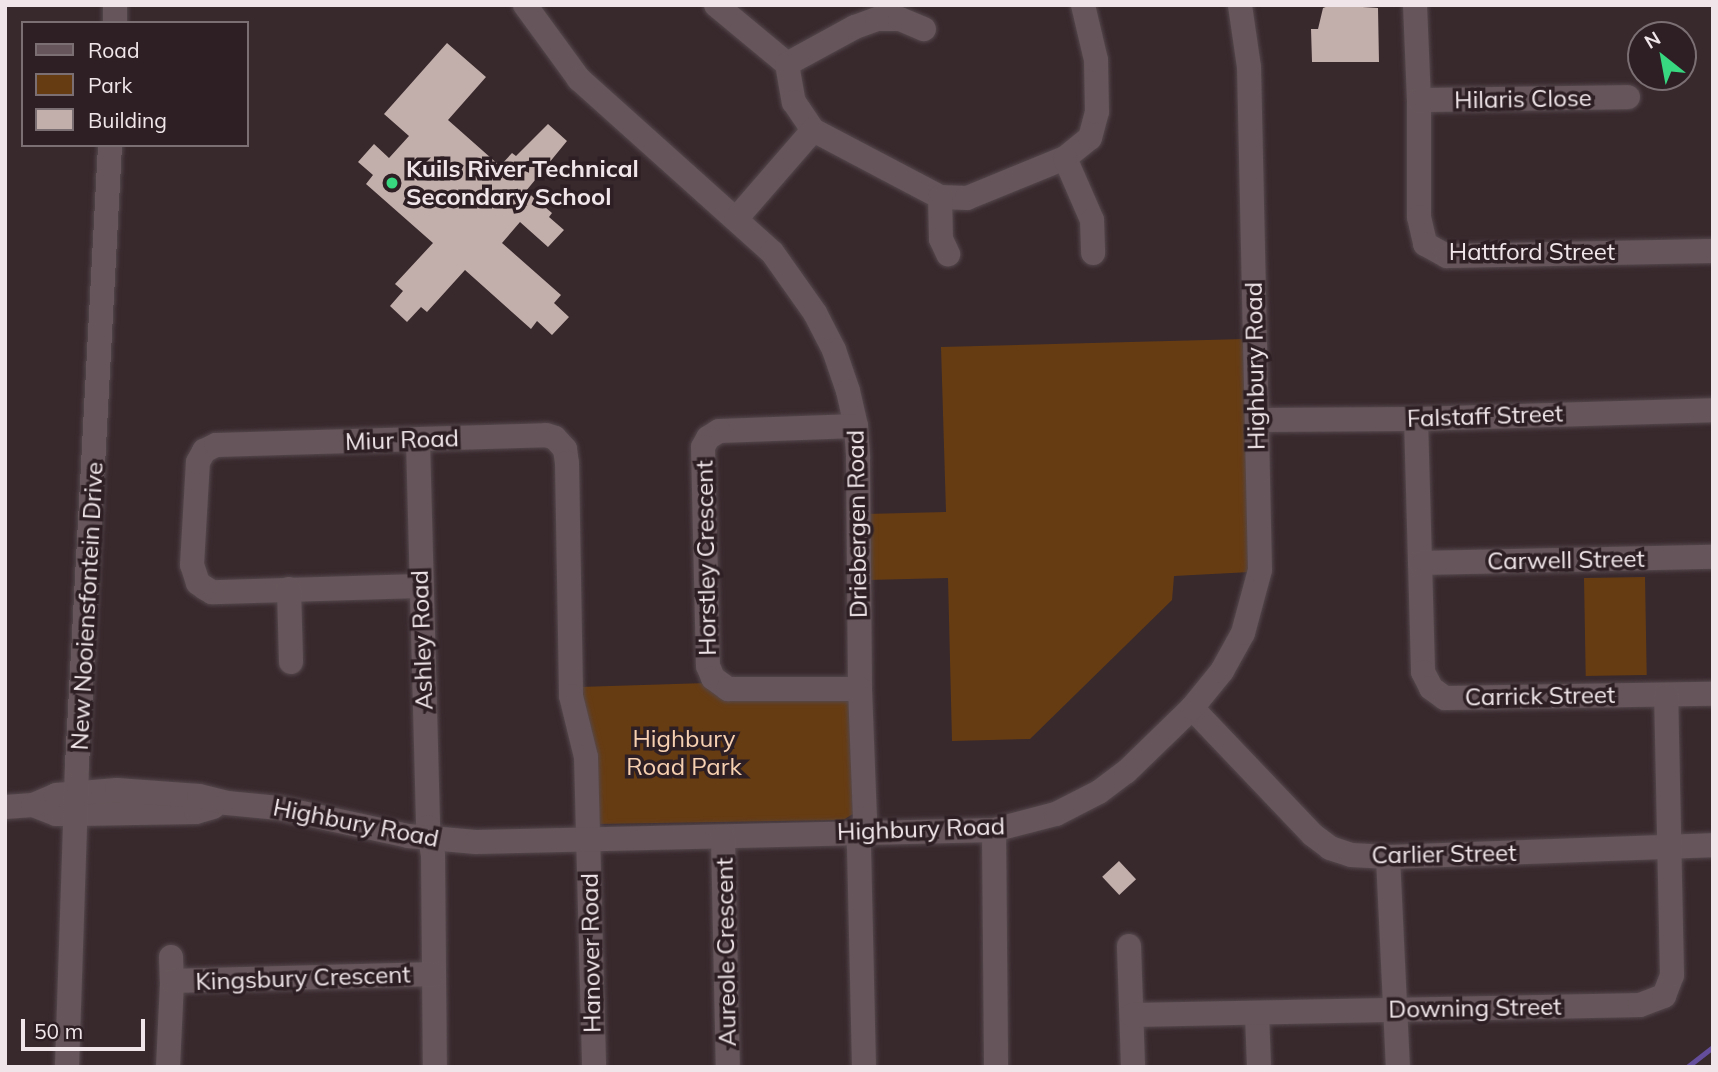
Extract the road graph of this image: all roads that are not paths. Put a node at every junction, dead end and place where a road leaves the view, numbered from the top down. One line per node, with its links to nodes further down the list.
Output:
1 (525, 5): 14 (street, Driebergen Road)
2 (716, 5): 7 (street)
3 (1083, 5): 12 (street)
4 (1240, 5): 20 (street, Highbury Road)
5 (1415, 5): 9 (street, Hattford Street)
6 (924, 29): 7 (street)
7 (787, 64): 10 (street)
8 (1628, 97): 9 (street, Hilaris Close)
9 (1419, 100): 15 (street, Hattford Street)
10 (813, 130): 13 (street); 14 (street)
11 (110, 147): 32 (street, New Nooiensfontein Drive)
12 (1065, 158): 13 (street); 16 (street)
13 (940, 197): 17 (street)
14 (736, 219): 21 (street, Driebergen Road)
15 (1713, 251)
16 (1093, 253)
17 (948, 254)
18 (1713, 410): 19 (street, Falstaff Street)
19 (1416, 419): 20 (street, Falstaff Street); 24 (street, Carrick Street)
20 (1256, 420): 31 (street, Highbury Road)
21 (856, 426): 28 (street, Driebergen Road); 28 (street, Horstley Crescent)
22 (418, 440): 25 (street, Ashley Road); 26 (street, Miur Road); 38 (street, Miur Road)
23 (1713, 557): 24 (street, Carwell Street)
24 (1420, 563): 30 (street, Carrick Street)
25 (420, 586): 26 (street, Miur Road); 37 (street, Ashley Road)
26 (289, 589): 27 (street)
27 (291, 662)
28 (860, 688): 35 (street, Driebergen Road)
29 (1713, 694): 30 (street, Carrick Street)
30 (1665, 695): 40 (street, Downing Street)
31 (1192, 708): 34 (street, Highbury Road); 41 (street, Carlier Street)
32 (77, 803): 33 (street, Highbury Road); 37 (street, Highbury Road); 47 (street, New Nooiensfontein Drive)
33 (5, 807)
34 (994, 830): 35 (street, Highbury Road); 53 (street)
35 (862, 832): 36 (street, Highbury Road); 52 (street)
36 (723, 837): 38 (street, Highbury Road); 51 (street, Aureole Crescent)
37 (431, 839): 38 (street, Highbury Road); 43 (street, Ashley Road)
38 (588, 839): 50 (street, Hanover Road)
39 (1713, 845): 40 (street, Carlier Street)
40 (1670, 846): 41 (street, Carlier Street); 44 (street, Downing Street)
41 (1388, 857): 44 (street)
42 (1129, 946): 46 (street)
43 (434, 974): 48 (street, Kingsbury Crescent); 49 (street, Ashley Road)
44 (1396, 1010): 45 (street, Downing Street); 56 (street)
45 (1257, 1014): 46 (street, Downing Street); 55 (street)
46 (1132, 1015): 54 (street)
47 (67, 1067)
48 (168, 1067)
49 (435, 1067)
50 (594, 1067)
51 (728, 1067)
52 (864, 1067)
53 (996, 1067)
54 (1133, 1067)
55 (1259, 1067)
56 (1398, 1067)

